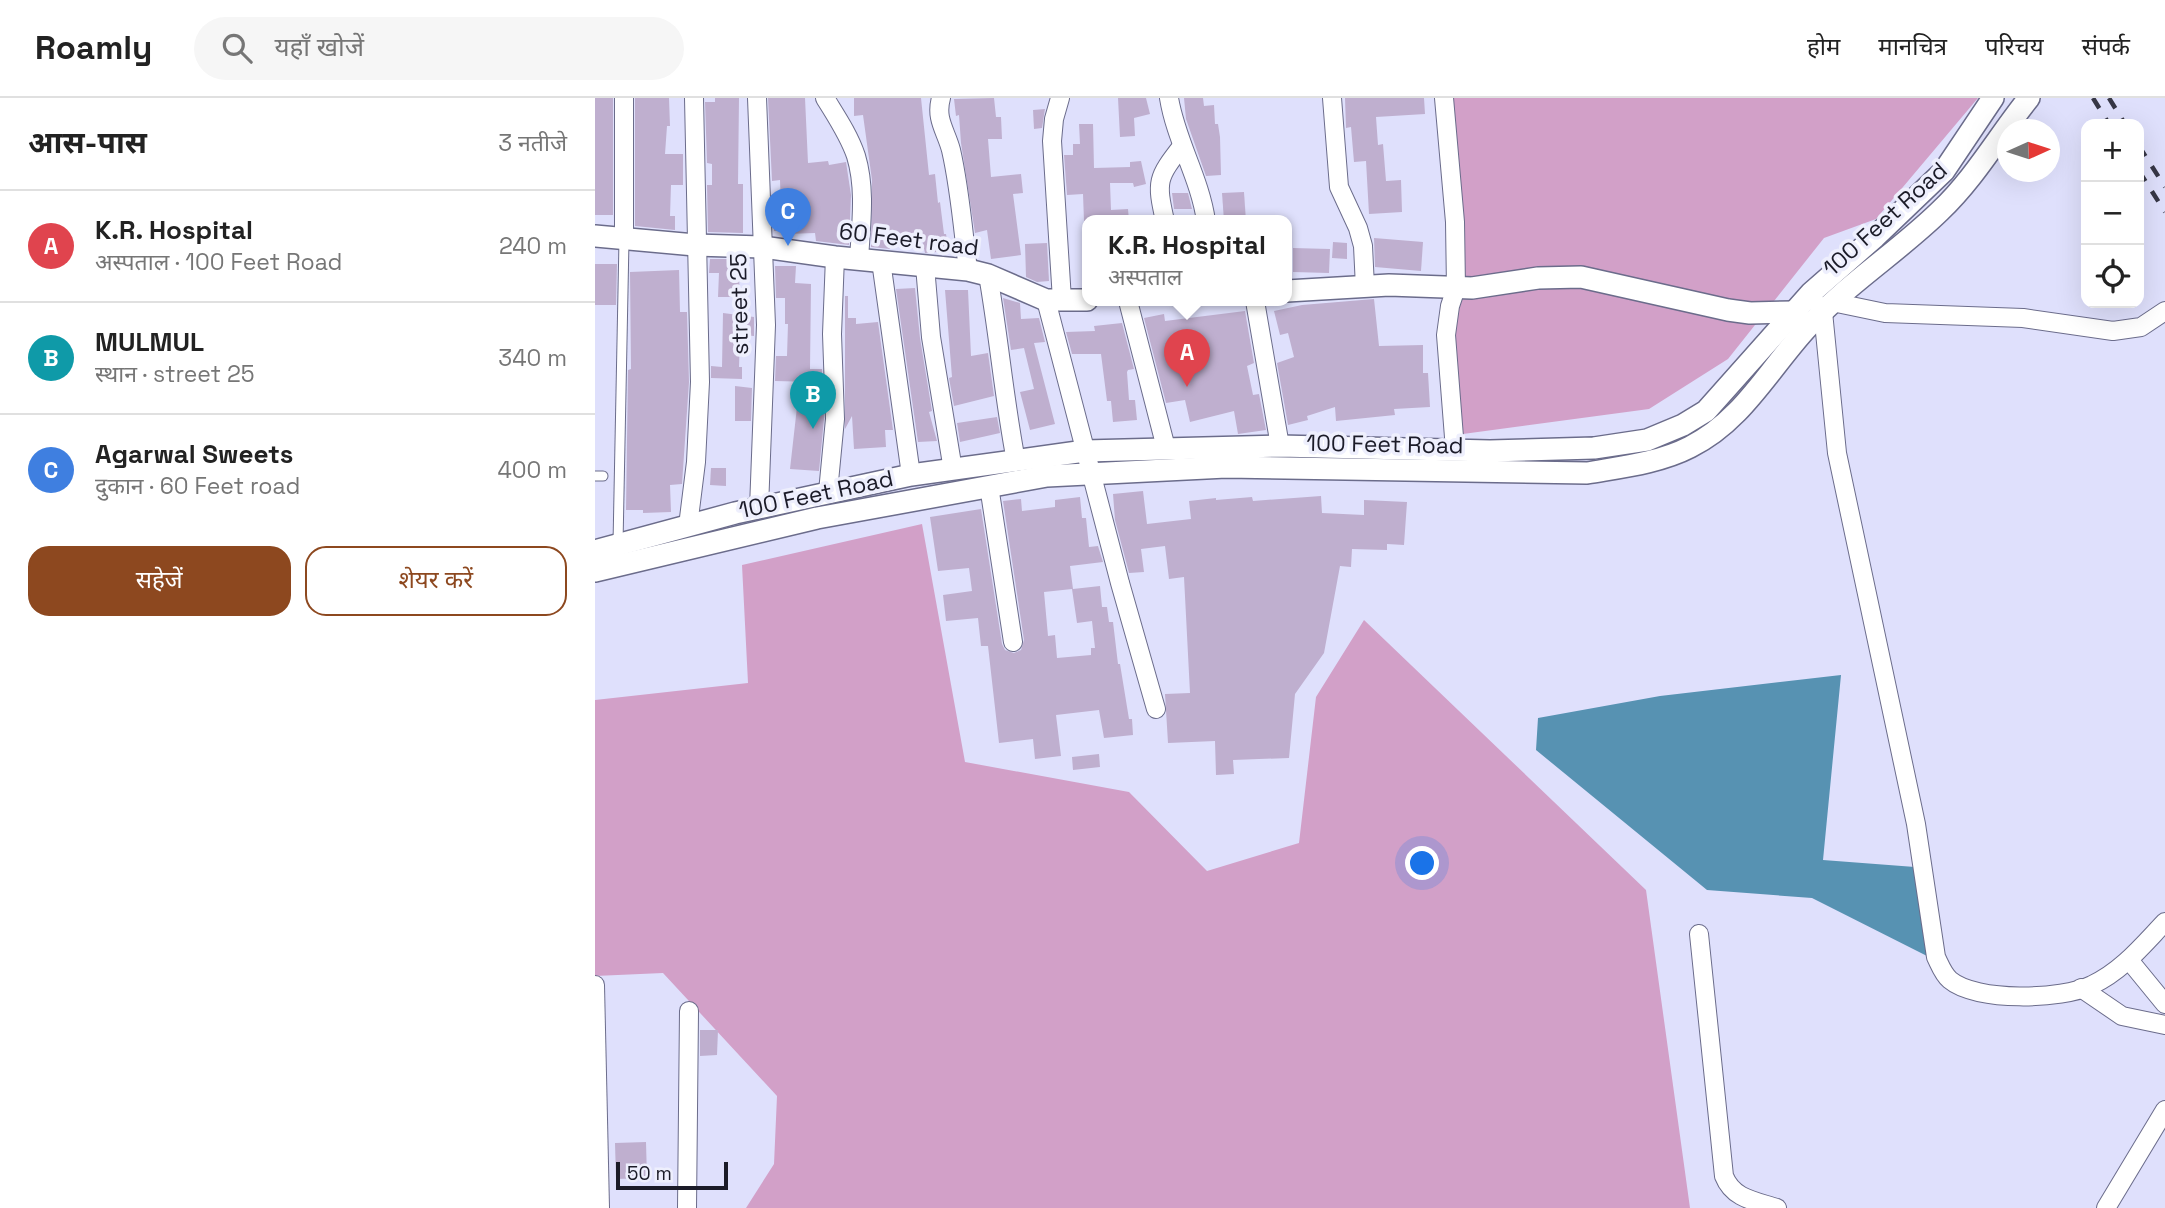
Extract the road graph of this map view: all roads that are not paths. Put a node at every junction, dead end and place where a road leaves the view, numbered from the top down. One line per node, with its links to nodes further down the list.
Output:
1 (624, 98): 16 (street)
2 (694, 98): 17 (street)
3 (757, 98): 18 (street, street 25)
4 (825, 98): 20 (street)
5 (941, 98): 23 (street)
6 (1060, 98): 28 (street)
7 (1170, 98): 12 (street)
8 (1332, 98): 24 (street)
9 (1444, 98): 25 (street)
10 (1993, 98): 27 (street, 100 Feet Road)
11 (2029, 98): 32 (street, 100 Feet Road)
12 (1181, 146): 13 (street); 14 (street)
13 (1163, 215)
14 (1205, 215)
15 (595, 236): 16 (street, 60 Feet road)
16 (624, 238): 17 (street, 60 Feet road); 47 (lane)
17 (695, 245): 18 (street, 60 Feet road); 46 (street)
18 (762, 247): 19 (street, 60 Feet road); 45 (street, street 25)
19 (835, 257): 20 (street, 60 Feet road); 44 (street)
20 (859, 259): 21 (street, 60 Feet road)
21 (881, 261): 22 (street, 60 Feet road); 42 (street)
22 (925, 266): 23 (street, 60 Feet road); 40 (street)
23 (978, 273): 28 (street, 60 Feet road); 39 (street)
24 (1365, 287): 25 (street); 26 (street)
25 (1449, 287): 34 (street); 37 (street)
26 (1292, 291)
27 (1811, 293): 32 (street); 34 (street, 100 Feet Road)
28 (1054, 300): 29 (street, 60 Feet road); 38 (street)
29 (1082, 300)
30 (1129, 306): 36 (street)
31 (1256, 306): 35 (street)
32 (1827, 307): 33 (street); 34 (street, 100 Feet Road); 56 (street)
33 (2165, 311)
34 (1800, 320): 37 (street, 100 Feet Road); 41 (street, 100 Feet Road)
35 (1280, 446): 36 (street, 100 Feet Road); 37 (street, 100 Feet Road)
36 (1166, 448): 38 (street, 100 Feet Road)
37 (1455, 450)
38 (1085, 451): 39 (street, 100 Feet Road); 41 (street)
39 (1016, 461): 40 (street, 100 Feet Road)
40 (953, 470): 42 (street, 100 Feet Road)
41 (1091, 474): 43 (street, 100 Feet Road); 51 (street)
42 (911, 475): 44 (street, 100 Feet Road)
43 (989, 486): 49 (street, 100 Feet Road); 50 (street)
44 (828, 492): 45 (street, 100 Feet Road)
45 (759, 508): 46 (street, 100 Feet Road)
46 (688, 526): 47 (street, 100 Feet Road)
47 (618, 544): 48 (street, 100 Feet Road)
48 (595, 551)
49 (595, 571)
50 (1013, 642)
51 (1156, 709)
52 (2165, 922): 54 (street)
53 (1699, 934): 63 (street)
54 (2129, 960): 56 (street); 57 (street)
55 (595, 985): 61 (street)
56 (2081, 988): 59 (street)
57 (2165, 1004)
58 (689, 1012): 62 (street)
59 (2165, 1025)
60 (2165, 1110): 64 (street)
61 (600, 1208)
62 (687, 1208)
63 (1777, 1208)
64 (2106, 1208)

